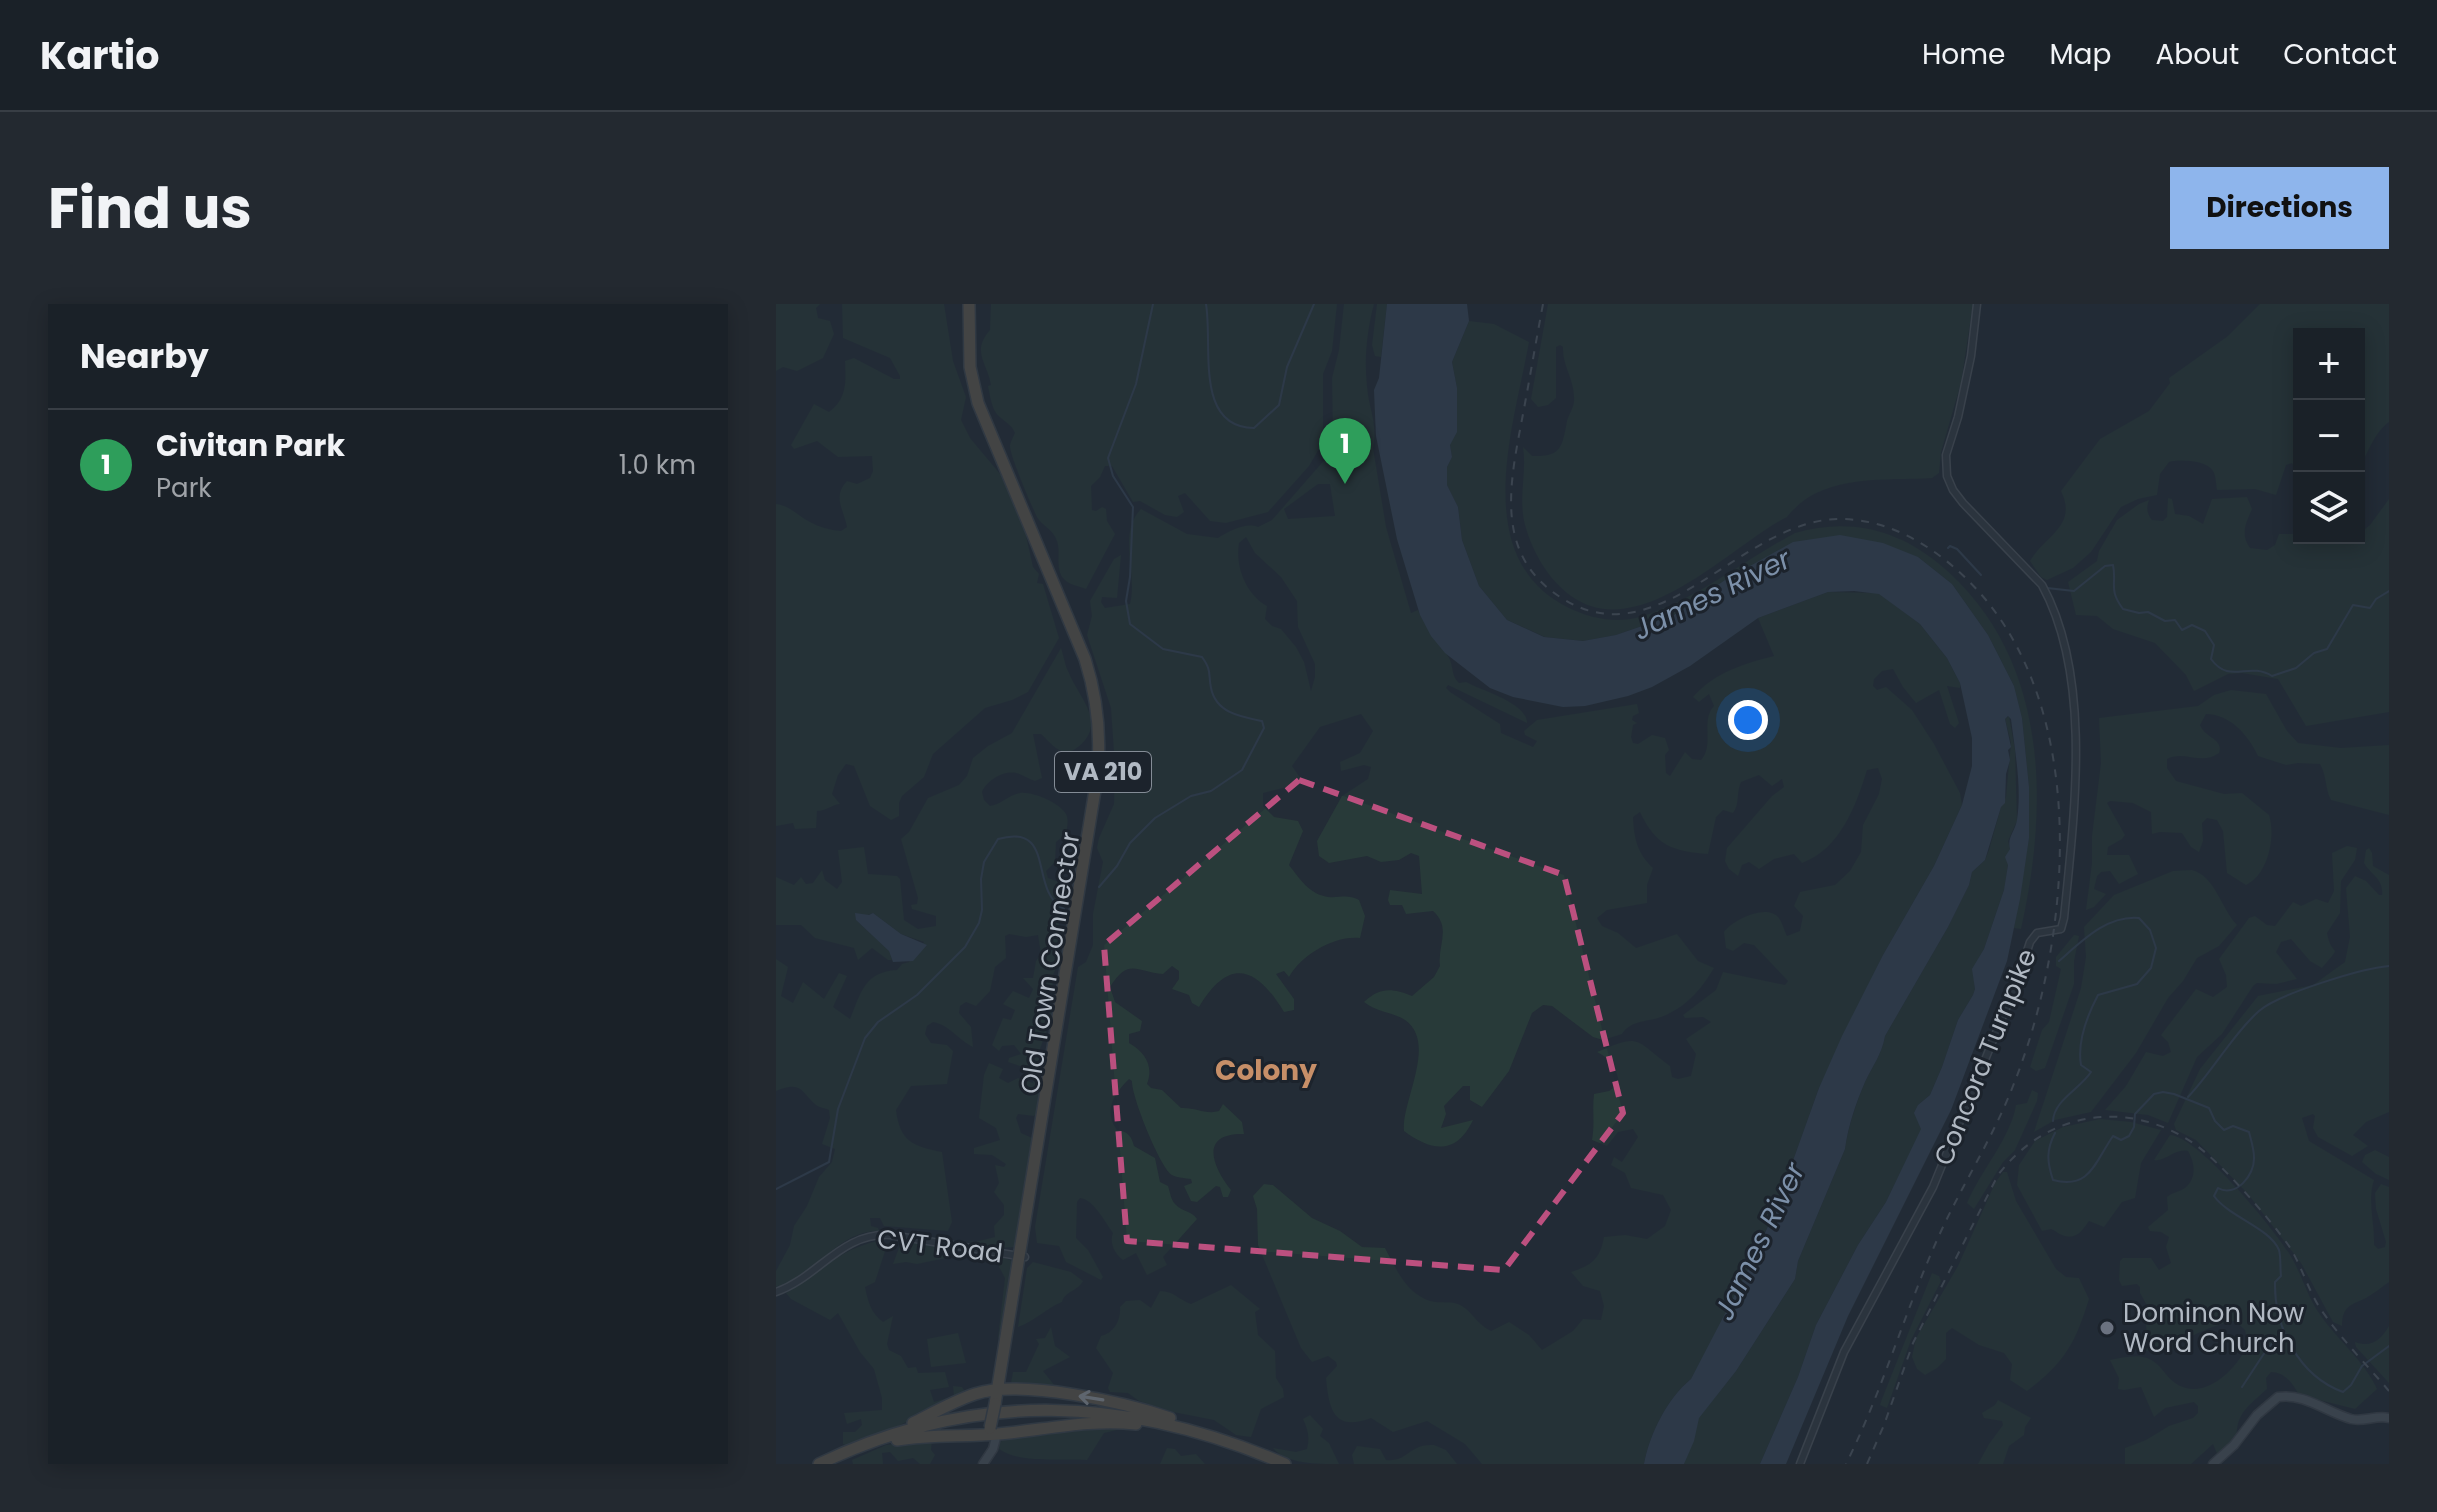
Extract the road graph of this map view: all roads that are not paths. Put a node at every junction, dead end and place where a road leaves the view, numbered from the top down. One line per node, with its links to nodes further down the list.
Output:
1 (972, 304): 3 (highway, Old Town Connector / VA 210)
2 (1977, 304): 17 (street, Concord Turnpike)
3 (1022, 1256): 4 (street, CVT Road); 5 (highway, Old Town Connector / VA 210)
4 (776, 1292)
5 (1000, 1390): 8 (highway, Old Town Connector / VA 210, bridge); 9 (highway, one-way to 5); 11 (highway)
6 (2389, 1418): 18 (main road)
7 (1174, 1429): 8 (highway); 10 (highway); 15 (highway)
8 (994, 1431): 10 (highway); 14 (main road, Old Town Connector / VA 210)
9 (1219, 1437): 11 (highway); 16 (highway)
10 (897, 1440): 13 (highway)
11 (852, 1449): 12 (highway)
12 (819, 1464)
13 (837, 1464)
14 (983, 1464)
15 (1274, 1464)
16 (1285, 1464)
17 (1800, 1464)
18 (2213, 1464)

